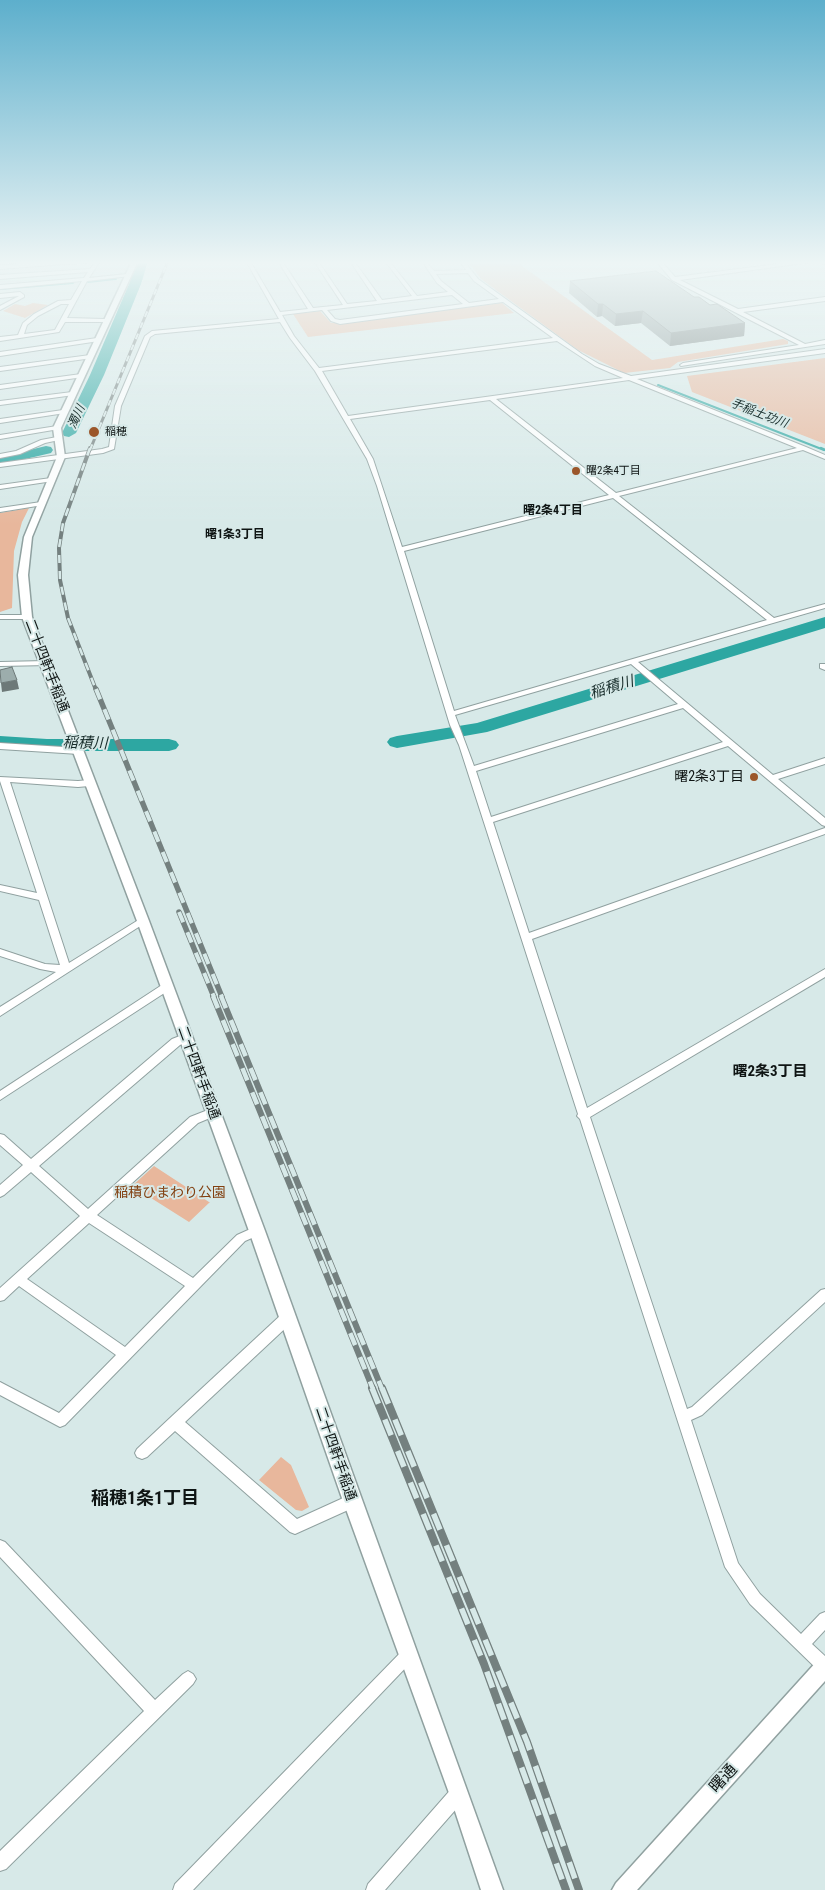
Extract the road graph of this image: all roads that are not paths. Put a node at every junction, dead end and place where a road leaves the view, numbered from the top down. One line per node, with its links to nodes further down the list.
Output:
1 (33, 349): 9 (street)
2 (93, 349): 10 (street)
3 (142, 349): 28 (street)
4 (302, 349): 12 (street)
5 (478, 349): 12 (street)
6 (573, 349): 15 (street)
7 (770, 349): 13 (street)
8 (825, 351): 13 (street)
9 (0, 354)
10 (90, 357): 11 (street); 14 (street)
11 (0, 369)
12 (318, 370): 21 (street)
13 (682, 370): 15 (street)
14 (81, 376): 16 (street); 17 (street)
15 (626, 378): 18 (street); 26 (street)
16 (0, 387)
17 (72, 394): 19 (street); 20 (street)
18 (491, 398): 21 (street); 33 (street)
19 (0, 403)
20 (63, 412): 22 (street); 23 (street)
21 (347, 418): 36 (street)
22 (0, 421)
23 (57, 428): 24 (street); 25 (street)
24 (0, 437)
25 (57, 440): 27 (street); 28 (street)
26 (804, 448): 29 (street); 33 (street)
27 (0, 456)
28 (60, 457): 30 (street); 31 (street, 二十四軒手稲通)
29 (825, 457)
30 (0, 465)
31 (51, 480): 32 (street); 34 (street, 二十四軒手稲通)
32 (0, 487)
33 (614, 495): 36 (street); 40 (street)
34 (41, 504): 35 (street); 39 (street, 二十四軒手稲通)
35 (0, 510)
36 (401, 549): 45 (street)
37 (825, 606): 40 (street)
38 (0, 617): 39 (street)
39 (27, 617): 42 (street, 二十四軒手稲通)
40 (773, 621): 41 (street)
41 (633, 662): 44 (street); 45 (street)
42 (46, 663): 43 (street); 47 (street, 二十四軒手稲通)
43 (0, 664)
44 (684, 705): 46 (street); 50 (street)
45 (451, 714): 50 (street)
46 (729, 743): 51 (street); 54 (street)
47 (76, 744): 48 (street); 53 (street, 二十四軒手稲通)
48 (0, 746)
49 (825, 761): 51 (street)
50 (471, 770): 54 (street)
51 (772, 778): 55 (street)
52 (3, 780): 53 (street); 58 (street)
53 (89, 783): 59 (street, 二十四軒手稲通)
54 (488, 821): 60 (street)
55 (825, 823)
56 (825, 831): 60 (street)
57 (0, 888): 58 (street)
58 (43, 898): 62 (street)
59 (143, 921): 62 (street); 64 (street, 二十四軒手稲通)
60 (525, 938): 69 (street)
61 (0, 952): 62 (street)
62 (66, 969): 65 (street)
63 (825, 972): 69 (street)
64 (166, 987): 66 (street, 二十四軒手稲通); 67 (street)
65 (0, 1012)
66 (185, 1038): 68 (street, 二十四軒手稲通); 71 (street)
67 (0, 1096)
68 (212, 1112): 73 (street); 74 (street, 二十四軒手稲通)
69 (583, 1116): 82 (street)
70 (0, 1138): 71 (street)
71 (32, 1166): 72 (street); 73 (street)
72 (0, 1192)
73 (88, 1216): 75 (street); 76 (street)
74 (257, 1231): 76 (street); 79 (street, 二十四軒手稲通)
75 (18, 1279): 78 (street); 80 (street)
76 (194, 1285): 80 (street)
77 (825, 1294): 82 (street)
78 (0, 1296)
79 (287, 1318): 83 (street); 85 (street, 二十四軒手稲通)
80 (126, 1354): 81 (street)
81 (0, 1388)
82 (682, 1418): 88 (street)
83 (175, 1422): 84 (street); 85 (street)
84 (142, 1453)
85 (352, 1501): 89 (street, 二十四軒手稲通)
86 (0, 1547): 92 (street)
87 (825, 1619): 88 (street)
88 (802, 1644): 90 (street)
89 (409, 1654): 93 (street, 二十四軒手稲通); 95 (street)
90 (825, 1667): 98 (street, 曙通)
91 (188, 1679): 92 (street)
92 (155, 1711): 94 (street)
93 (459, 1793): 96 (street); 97 (street, 二十四軒手稲通)
94 (0, 1863)
95 (181, 1890)
96 (374, 1890)
97 (492, 1890)
98 (623, 1890)

